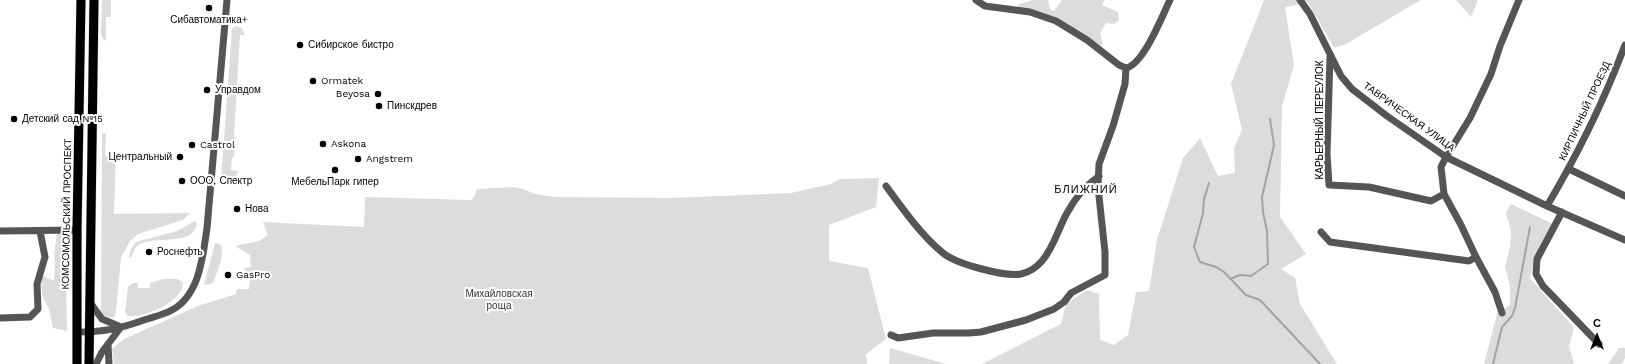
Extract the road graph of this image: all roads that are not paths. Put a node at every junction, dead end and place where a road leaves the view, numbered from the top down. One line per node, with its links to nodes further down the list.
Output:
1 (81, 0): 19 (main road, КОМСОМОЛЬСКИЙ ПРОСПЕКТ)
2 (94, 0): 25 (main road)
3 (227, 0): 28 (street)
4 (976, 0): 10 (street)
5 (1170, 0): 10 (street)
6 (1300, 0): 9 (street, ТАВРИЧЕСКАЯ УЛИЦА)
7 (1519, 0): 11 (street)
8 (1625, 45): 12 (street, КИРПИЧНЫЙ ПРОЕЗД)
9 (1330, 54): 11 (street, ТАВРИЧЕСКАЯ УЛИЦА); 15 (street, КАРЬЕРНЫЙ ПЕРЕУЛОК)
10 (1126, 68): 13 (street)
11 (1446, 157): 15 (street); 17 (street, ТАВРИЧЕСКАЯ УЛИЦА)
12 (1569, 169): 16 (street); 17 (street, КИРПИЧНЫЙ ПРОЕЗД)
13 (1098, 176): 14 (street); 31 (street)
14 (886, 186)
15 (1444, 194): 24 (street)
16 (1625, 196)
17 (1547, 206): 18 (street, ТАВРИЧЕСКАЯ УЛИЦА)
18 (1562, 212): 23 (street, ТАВРИЧЕСКАЯ УЛИЦА); 33 (street)
19 (77, 230): 21 (street); 29 (main road, КОМСОМОЛЬСКИЙ ПРОСПЕКТ)
20 (0, 231): 21 (street)
21 (40, 231): 27 (street)
22 (1321, 232): 24 (street)
23 (1625, 240)
24 (1476, 257): 26 (street)
25 (89, 300): 28 (street); 30 (main road)
26 (1502, 313)
27 (0, 318)
28 (121, 327): 30 (street); 32 (street)
29 (77, 332): 30 (street); 34 (main road, КОМСОМОЛЬСКИЙ ПРОСПЕКТ)
30 (89, 332): 35 (main road)
31 (891, 335)
32 (108, 344): 36 (street); 37 (street)
33 (1599, 344)
34 (77, 364)
35 (89, 364)
36 (96, 364)
37 (109, 364)

